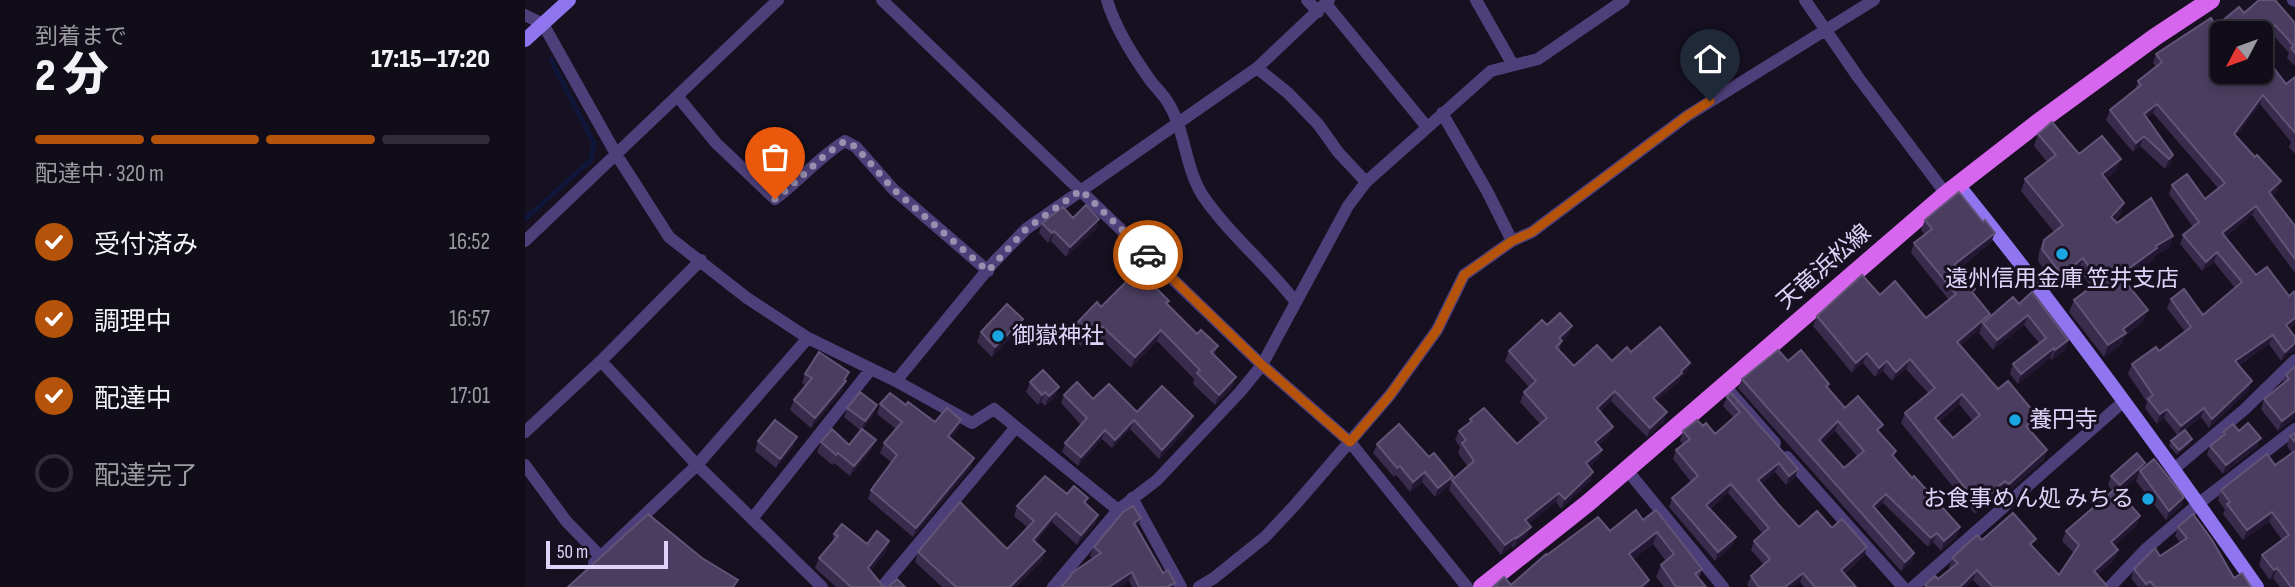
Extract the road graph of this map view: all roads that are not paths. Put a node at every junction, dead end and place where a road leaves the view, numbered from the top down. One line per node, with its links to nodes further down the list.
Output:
1 (569, 0): 13 (street)
2 (778, 0): 18 (street)
3 (882, 0): 24 (street)
4 (1107, 0): 20 (street)
5 (1307, 0): 11 (street)
6 (1476, 0): 16 (street)
7 (1624, 0): 16 (street)
8 (1805, 0): 14 (street)
9 (1874, 0): 14 (street)
10 (2211, 0): 25 (main road, 天竜浜松線)
11 (1324, 5): 17 (street); 21 (street)
12 (525, 15): 13 (street)
13 (543, 24): 15 (street); 22 (street)
14 (1825, 29): 25 (street); 27 (street)
15 (525, 40)
16 (1513, 65): 19 (street)
17 (1257, 68): 20 (street); 23 (street)
18 (678, 97): 22 (street); 29 (street)
19 (1442, 113): 21 (street); 27 (street)
20 (1178, 122): 24 (street); 30 (street)
21 (1427, 127): 23 (street)
22 (616, 154): 26 (street); 28 (street)
23 (1366, 182): 30 (street)
24 (1081, 190): 29 (street); 34 (street)
25 (1952, 190): 37 (main road, 天竜浜松線); 38 (street)
26 (525, 241)
27 (1512, 241): 42 (street)
28 (701, 260): 31 (street); 33 (street)
29 (988, 271): 36 (street)
30 (1295, 301): 34 (street)
31 (808, 338): 35 (street); 44 (street)
32 (2295, 360): 46 (street)
33 (601, 361): 41 (street); 44 (street)
34 (1262, 365): 42 (street); 47 (street)
35 (871, 369): 36 (street); 50 (street)
36 (895, 381): 39 (street)
37 (1724, 385): 45 (main road, 天竜浜松線); 61 (street)
38 (2124, 401): 46 (street); 62 (street)
39 (1016, 426): 49 (street); 54 (street)
40 (2295, 429): 48 (street)
41 (525, 432)
42 (1350, 442): 57 (street); 58 (street)
43 (525, 465): 51 (street)
44 (697, 465): 50 (street); 51 (street)
45 (1626, 470): 59 (main road, 天竜浜松線); 60 (street)
46 (2174, 470): 48 (street)
47 (1132, 498): 49 (street); 56 (street)
48 (2198, 504): 63 (street); 64 (street)
49 (1118, 510): 55 (street)
50 (752, 519): 53 (street)
51 (601, 557): 52 (street)
52 (585, 572)
53 (822, 587)
54 (882, 587)
55 (1053, 587)
56 (1181, 587)
57 (1199, 587)
58 (1467, 587)
59 (1482, 587)
60 (1723, 587)
61 (1903, 587)
62 (1913, 587)
63 (2111, 587)
64 (2257, 587)

